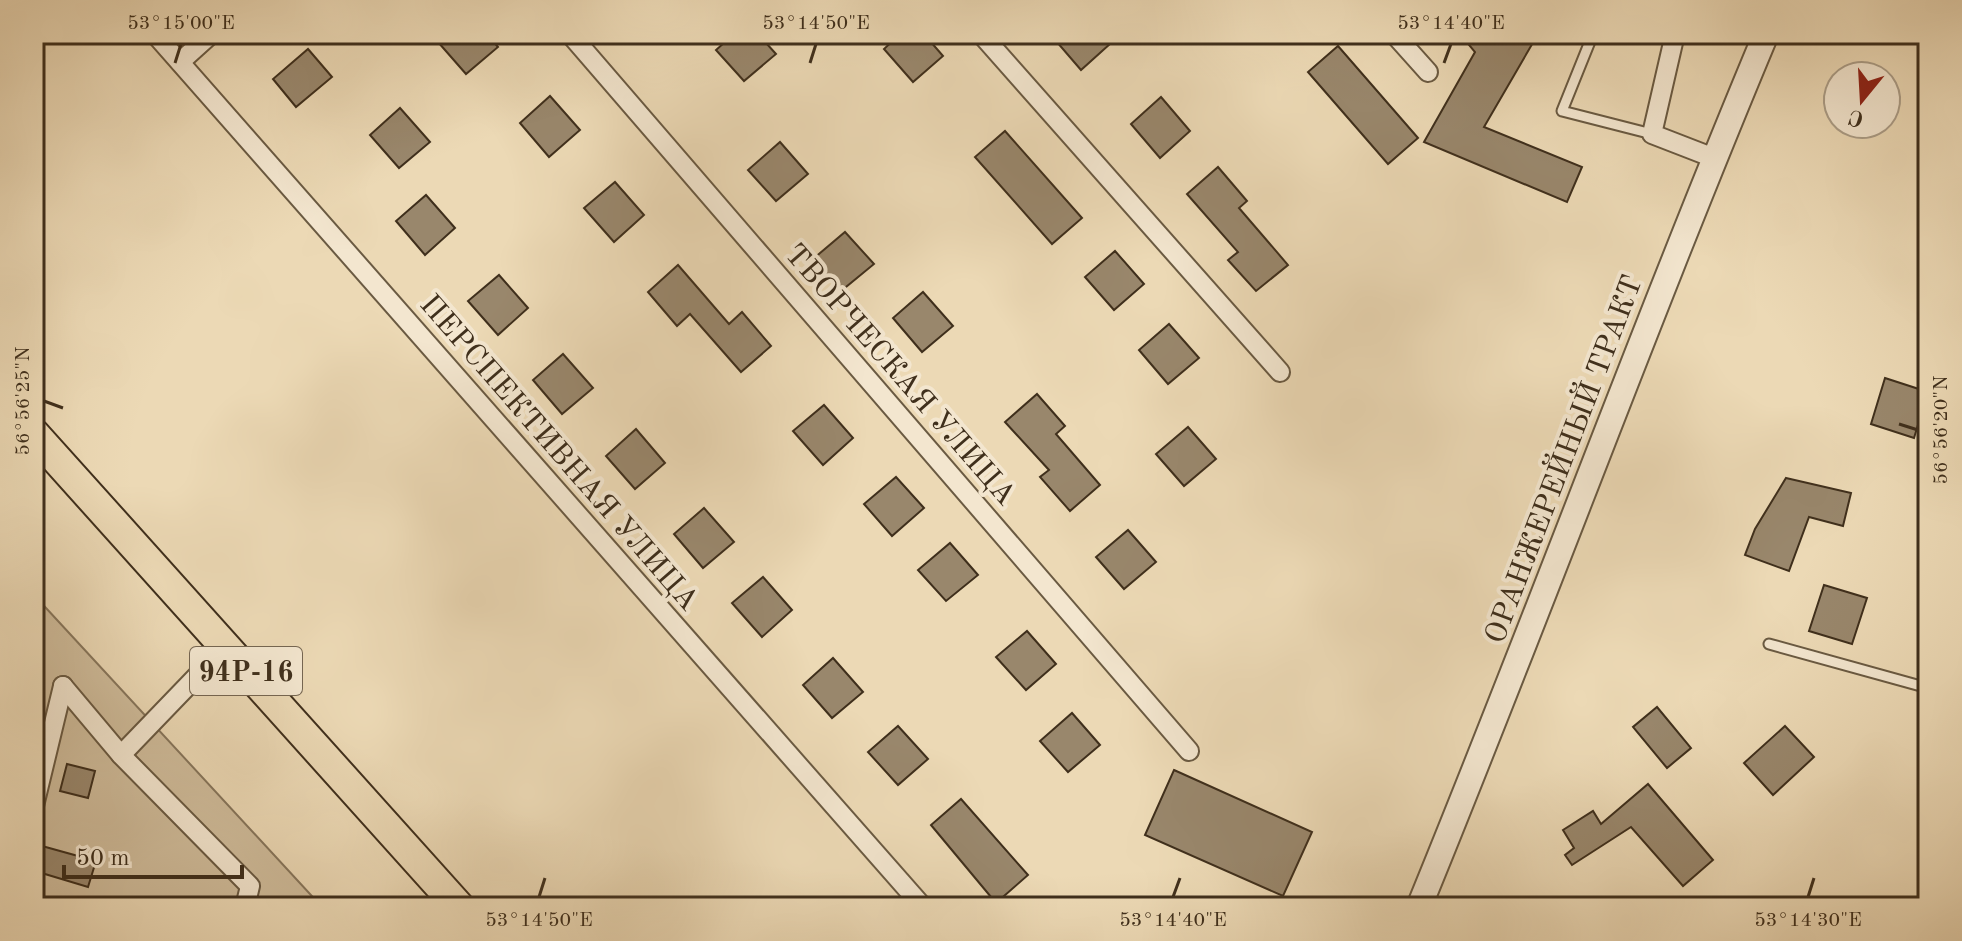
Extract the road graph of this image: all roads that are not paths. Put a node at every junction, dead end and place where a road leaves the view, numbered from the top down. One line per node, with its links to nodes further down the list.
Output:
1 (155, 34): 9 (street, ПЕРСПЕКТИВНАЯ УЛИЦА)
2 (211, 34): 9 (street)
3 (570, 34): 18 (street, ТВОРЧЕСКАЯ УЛИЦА)
4 (981, 34): 13 (street)
5 (1394, 34): 10 (street)
6 (1593, 34): 11 (lane)
7 (1675, 34): 11 (street)
8 (1766, 34): 12 (street, ОРАНЖЕРЕЙНЫЙ ТРАКТ)
9 (180, 62): 23 (street, ПЕРСПЕКТИВНАЯ УЛИЦА)
10 (1428, 72)
11 (1652, 134): 12 (street)
12 (1714, 158): 24 (street, ОРАНЖЕРЕЙНЫЙ ТРАКТ)
13 (1280, 372)
14 (34, 434): 16 (main road, 94Р-16)
15 (1769, 644): 17 (lane)
16 (225, 647): 19 (street); 22 (main road, 94Р-16)
17 (1928, 688)
18 (1189, 751)
19 (121, 755): 20 (street); 21 (street)
20 (34, 806)
21 (245, 907)
22 (459, 907)
23 (923, 907)
24 (1419, 907)

